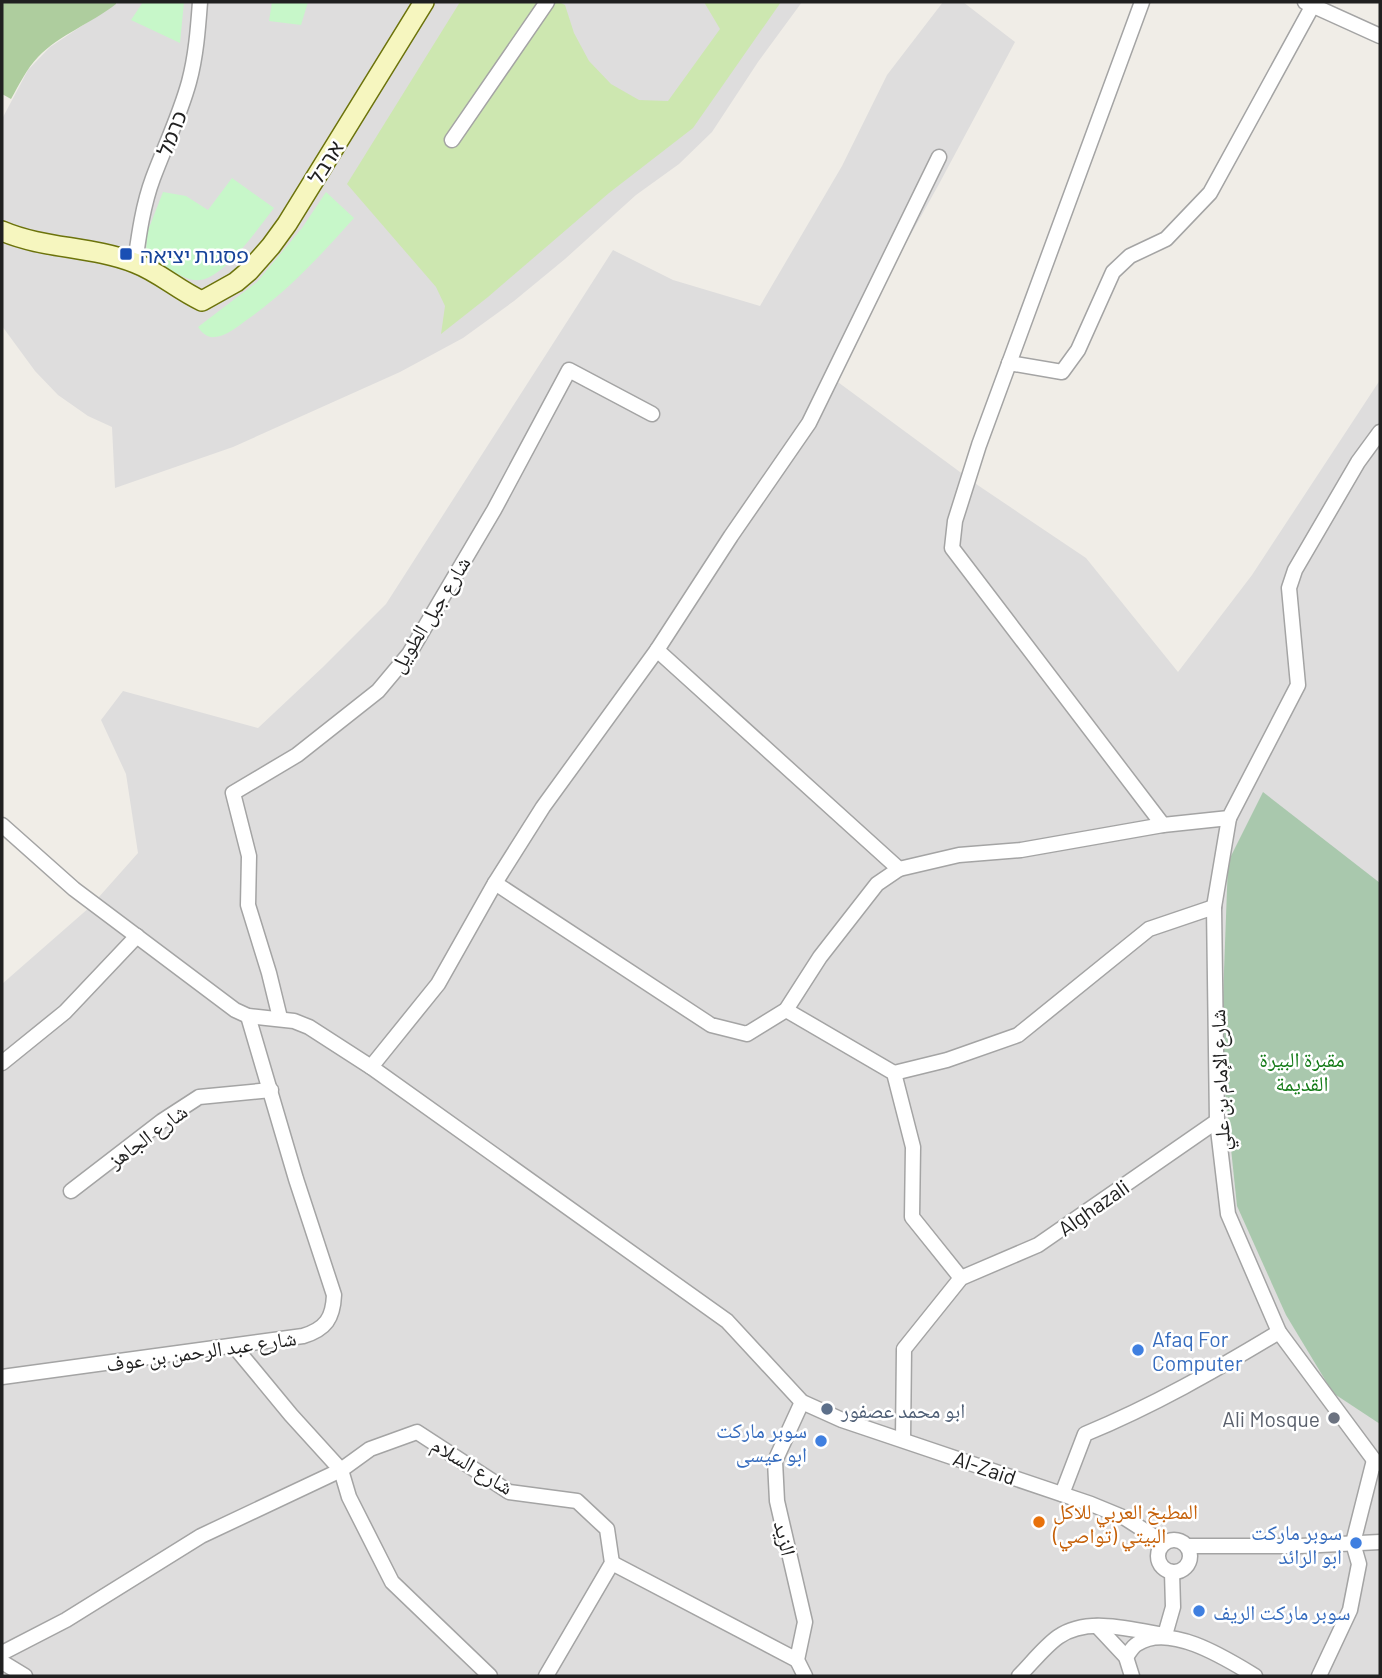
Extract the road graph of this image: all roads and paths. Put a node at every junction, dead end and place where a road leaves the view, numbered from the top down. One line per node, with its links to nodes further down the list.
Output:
1 (200, 2): 10 (street, כרמל)
2 (424, 2): 10 (street, ארבל)
3 (547, 2): 7 (street)
4 (1142, 2): 11 (street)
5 (1309, 4): 6 (street); 11 (street)
6 (1380, 36)
7 (452, 140)
8 (939, 157): 14 (street)
9 (2, 231): 10 (street)
10 (135, 263)
11 (1009, 363): 17 (street)
12 (652, 414): 24 (street, شارع جبل الطويل)
13 (1380, 432): 15 (street, شارع الإمام بن علي)
14 (657, 650): 18 (street); 19 (street)
15 (1229, 818): 17 (street); 20 (street, شارع الإمام بن علي)
16 (2, 825): 21 (street)
17 (1163, 825): 18 (street)
18 (899, 869): 22 (street)
19 (495, 883): 22 (street); 26 (street)
20 (1214, 907): 27 (street); 29 (street, شارع الإمام بن علي)
21 (137, 936): 23 (street); 25 (street)
22 (786, 1010): 27 (street)
23 (248, 1016): 24 (street); 28 (street, شارع عبد الرحمن بن عوف)
24 (280, 1018): 26 (street)
25 (2, 1063)
26 (371, 1068): 35 (street)
27 (894, 1073): 31 (street)
28 (271, 1090): 30 (street, شارع الجاهز); 33 (street, شارع عبد الرحمن بن عوف)
29 (1217, 1121): 31 (street, Alghazali); 32 (street, شارع الإمام بن علي)
30 (71, 1191)
31 (961, 1278): 36 (street)
32 (1279, 1332): 37 (street, شارع الإمام بن علي); 39 (street)
33 (234, 1346): 34 (street, شارع عبد الرحمن بن عوف); 38 (street)
34 (2, 1377)
35 (802, 1402): 36 (street, Al-Zaid); 50 (street, الزيد)
36 (903, 1438): 39 (street, Al-Zaid)
37 (1377, 1462): 42 (street)
38 (341, 1469): 44 (street, شارع السلام); 48 (street); 53 (street)
39 (1062, 1494): 41 (street, Al-Zaid)
40 (1380, 1542): 42 (street)
41 (1164, 1543): 43 (street); 45 (street)
42 (1353, 1543): 43 (street); 59 (street)
43 (1187, 1546): 45 (street)
44 (612, 1563): 50 (street); 54 (street)
45 (1172, 1572): 47 (street)
46 (1097, 1626): 47 (street); 49 (street); 56 (street)
47 (1165, 1635): 49 (street); 58 (street)
48 (2, 1653)
49 (1126, 1657): 57 (street)
50 (797, 1660): 55 (street)
51 (2, 1662): 52 (street)
52 (25, 1676)
53 (490, 1676)
54 (546, 1676)
55 (805, 1676)
56 (1019, 1676)
57 (1132, 1676)
58 (1255, 1676)
59 (1319, 1676)

